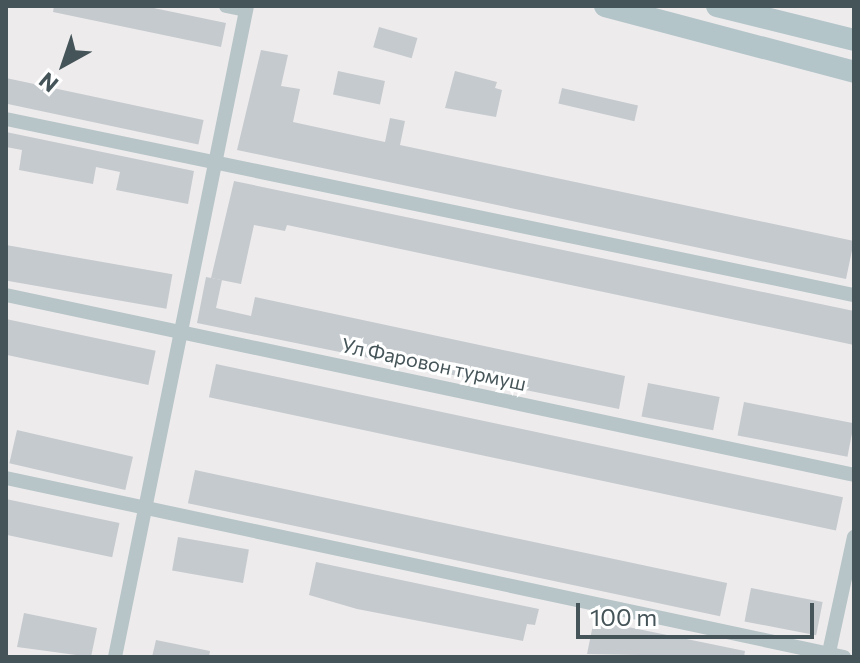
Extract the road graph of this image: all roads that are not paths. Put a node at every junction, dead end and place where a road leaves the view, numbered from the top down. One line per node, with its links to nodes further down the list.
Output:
1 (226, 6): 4 (street)
2 (605, 6): 6 (street)
3 (717, 6): 5 (street)
4 (246, 8): 8 (street)
5 (854, 40)
6 (854, 72)
7 (6, 119): 8 (street)
8 (215, 160): 10 (street); 11 (street)
9 (6, 295): 11 (street, Ул Фаровон турмуш)
10 (854, 295)
11 (180, 331): 12 (street, Ул Фаровон турмуш); 14 (street)
12 (854, 475)
13 (6, 478): 14 (street)
14 (144, 508): 16 (street); 17 (street)
15 (854, 537): 16 (street)
16 (834, 656)
17 (115, 657)

